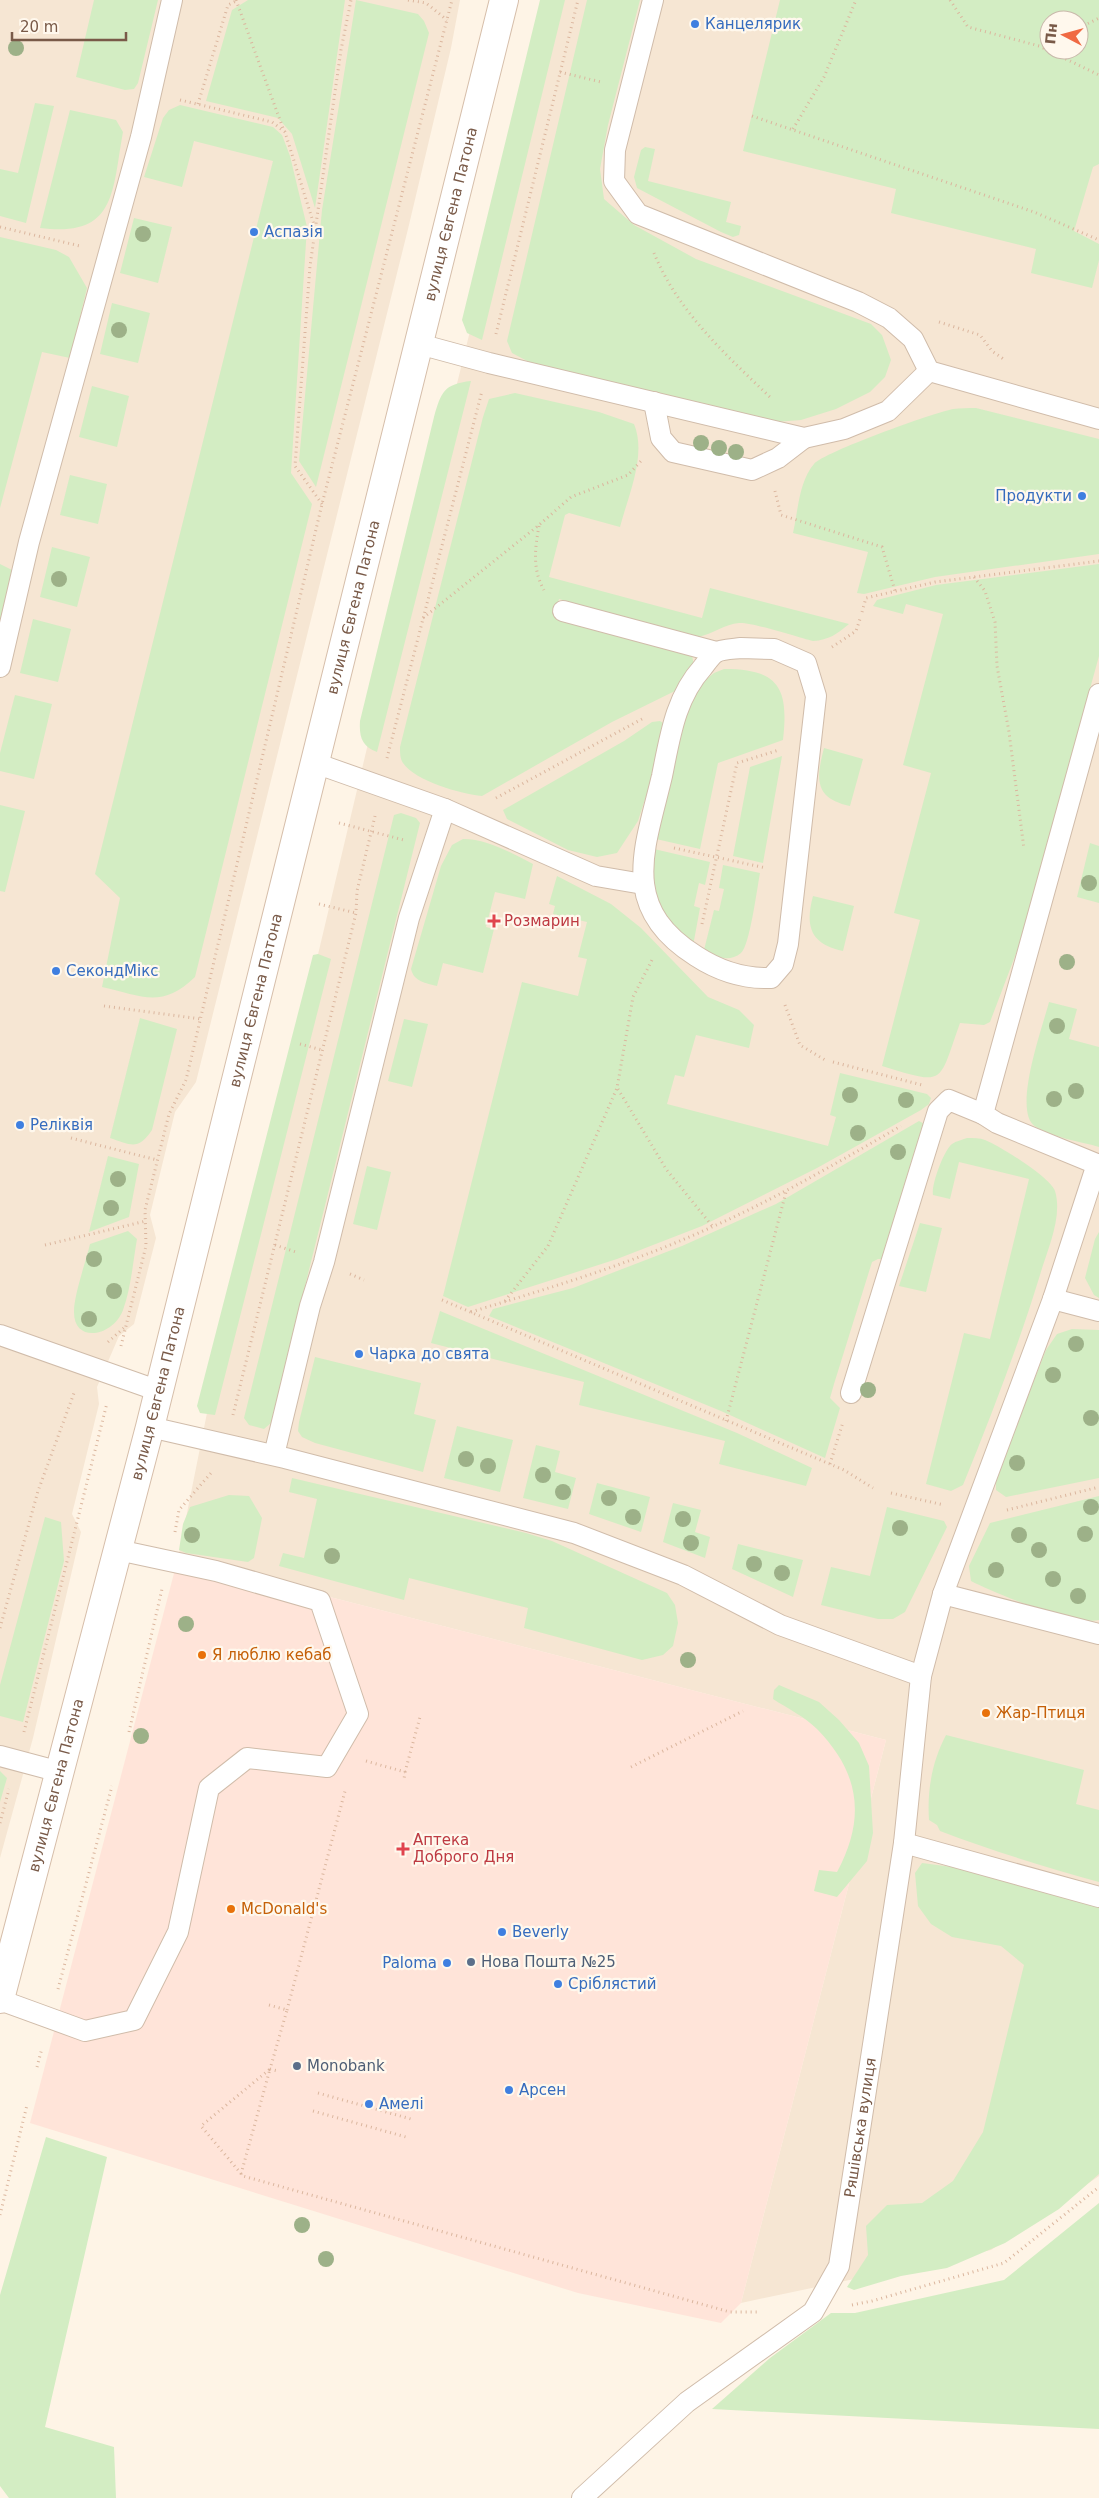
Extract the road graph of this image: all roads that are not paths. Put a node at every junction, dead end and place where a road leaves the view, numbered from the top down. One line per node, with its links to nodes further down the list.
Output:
1 (172, 0): 11 (lane)
2 (504, 0): 4 (main road, вулиця Євгена Патона)
3 (653, 0): 5 (lane)
4 (419, 344): 6 (lane); 13 (main road, вулиця Євгена Патона)
5 (929, 371): 7 (lane); 8 (lane)
6 (654, 402): 8 (lane); 8 (lane)
7 (1099, 419)
8 (804, 438)
9 (563, 611): 10 (lane)
10 (716, 652): 15 (lane); 15 (lane)
11 (0, 667)
12 (1099, 694): 16 (lane)
13 (315, 763): 14 (lane); 21 (main road, вулиця Євгена Патона)
14 (445, 809): 15 (lane); 24 (lane)
15 (643, 884)
16 (983, 1114): 17 (lane); 22 (lane)
17 (1098, 1165): 18 (lane, Ряшівська вулиця)
18 (1053, 1299): 19 (lane); 26 (lane, Ряшівська вулиця)
19 (1099, 1311)
20 (0, 1335): 21 (lane)
21 (159, 1391): 23 (main road, вулиця Євгена Патона)
22 (852, 1393)
23 (150, 1427): 24 (lane); 25 (main road, вулиця Євгена Патона)
24 (274, 1455): 28 (lane)
25 (118, 1550): 30 (main road, вулиця Євгена Патона); 33 (lane)
26 (943, 1594): 27 (lane); 28 (lane, Ряшівська вулиця)
27 (1099, 1634)
28 (921, 1676): 31 (lane, Ряшівська вулиця)
29 (8, 1758): 30 (lane)
30 (60, 1772): 33 (main road, вулиця Євгена Патона)
31 (904, 1842): 32 (lane); 34 (lane, Ряшівська вулиця)
32 (1099, 1897)
33 (0, 2000)
34 (582, 2498)

